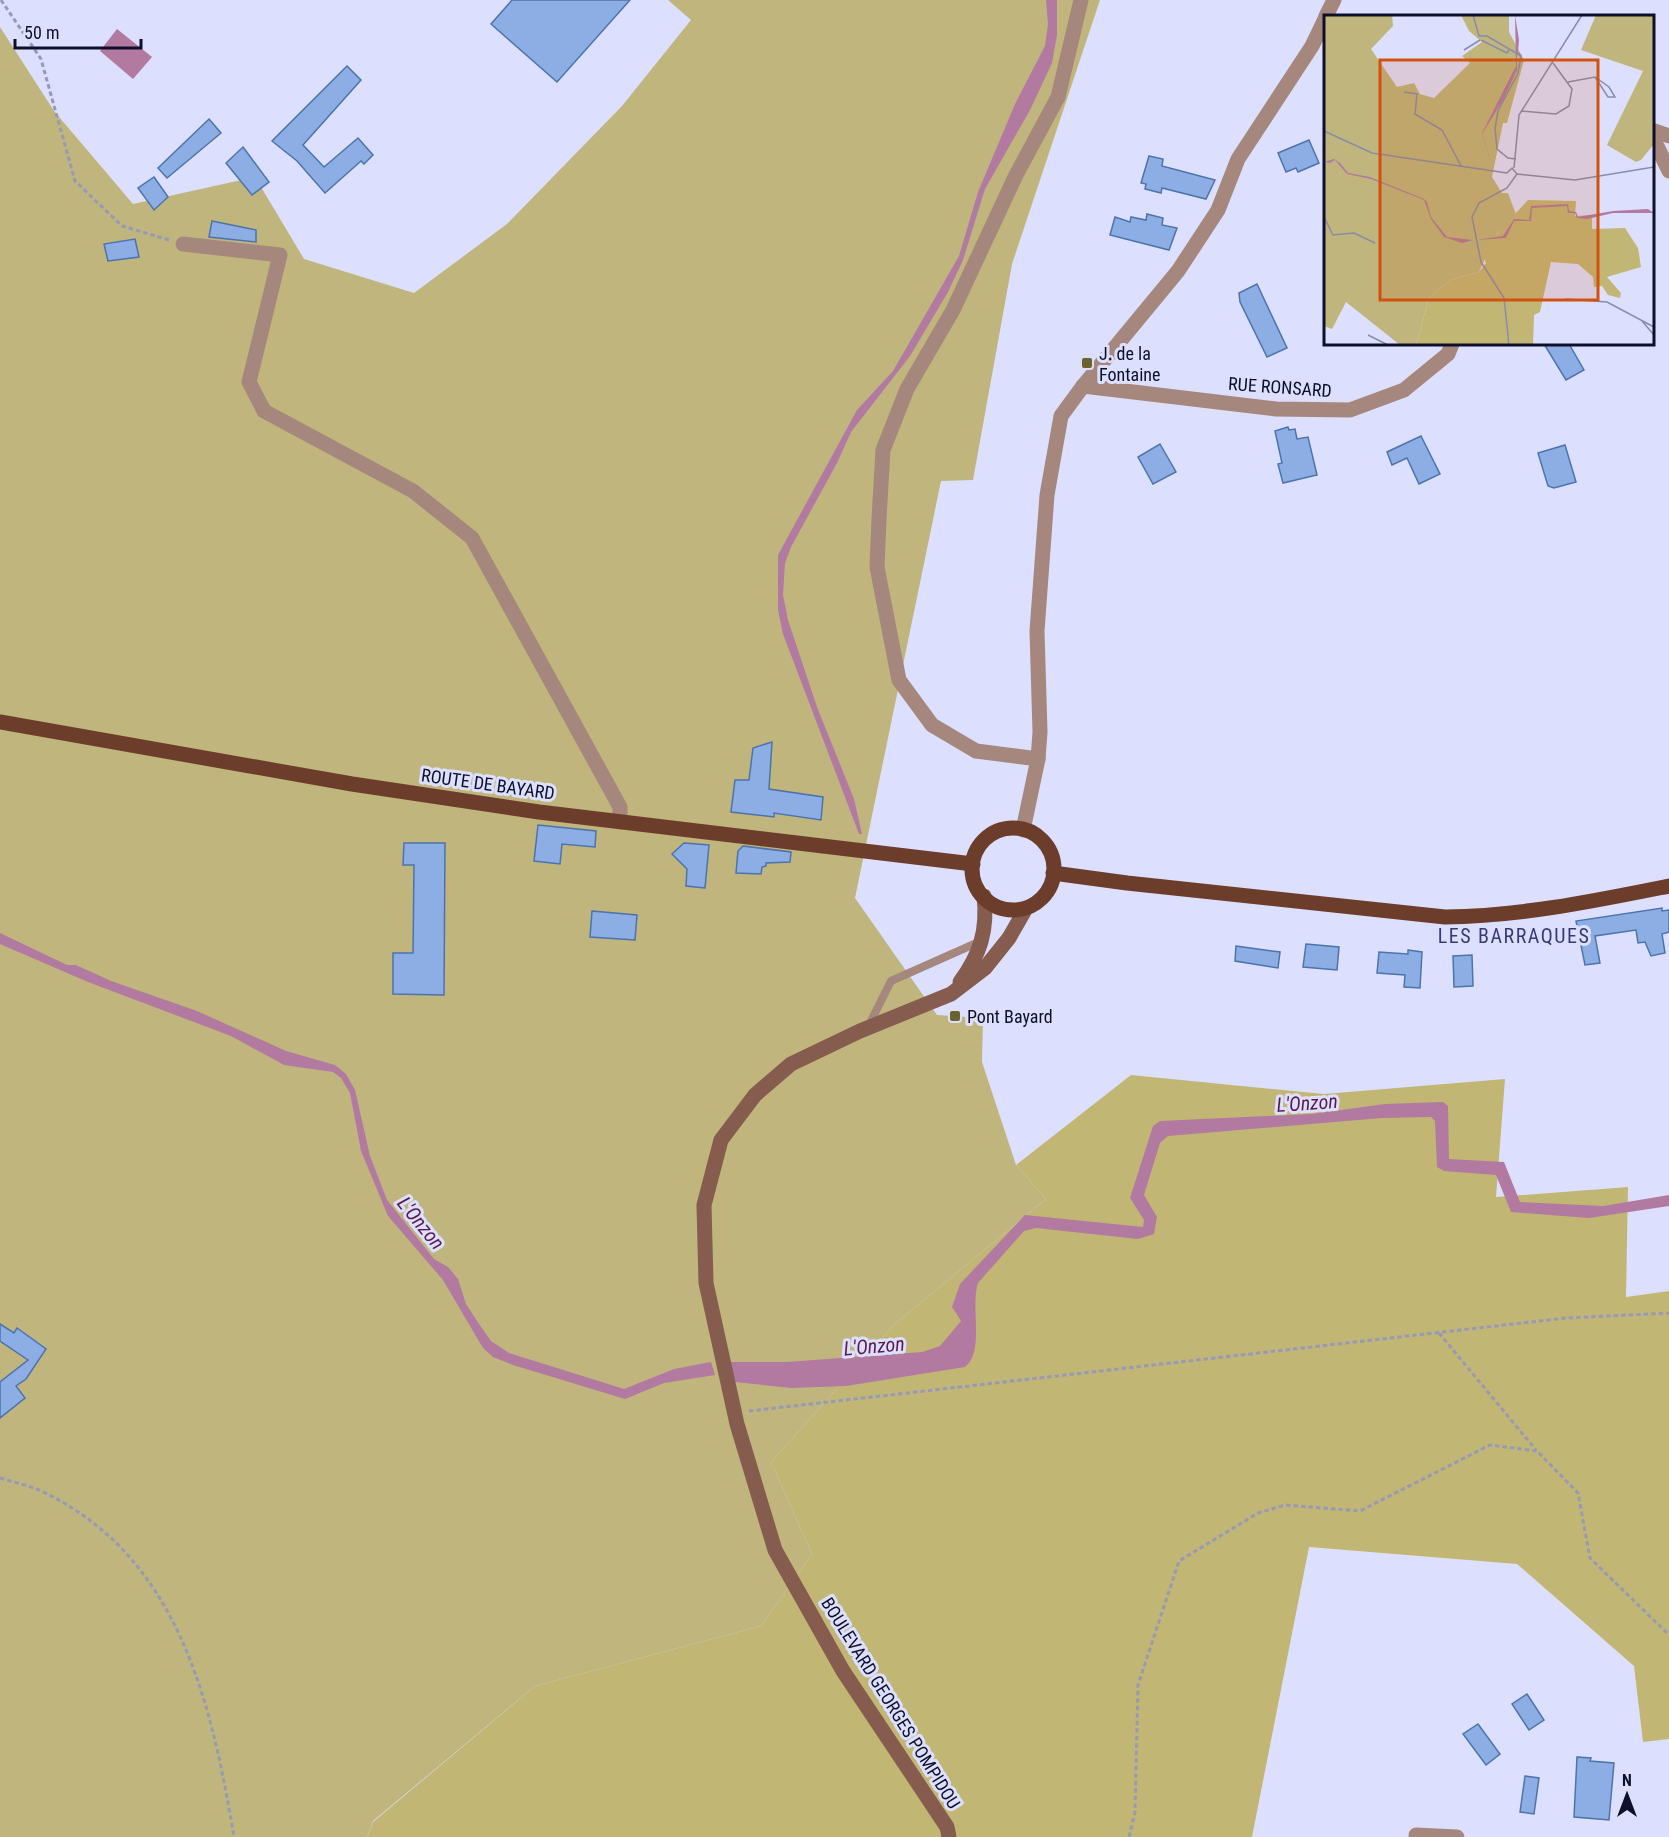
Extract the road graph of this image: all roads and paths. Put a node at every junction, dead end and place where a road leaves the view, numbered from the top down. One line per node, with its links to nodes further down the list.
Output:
1 (1, 0): 10 (path)
2 (1081, 0): 14 (street)
3 (1334, 0): 4 (street)
4 (1327, 15)
5 (1324, 22): 12 (street)
6 (1654, 130): 7 (street)
7 (1669, 136)
8 (1654, 138): 9 (street)
9 (1669, 171)
10 (183, 244): 15 (street)
11 (1452, 345): 12 (street, RUE RONSARD)
12 (1083, 386): 14 (street)
13 (0, 722): 15 (main road, ROUTE DE BAYARD)
14 (1038, 759): 16 (street)
15 (620, 822): 17 (main road, ROUTE DE BAYARD)
16 (1023, 830): 17 (main road); 18 (main road)
17 (973, 864): 20 (main road)
18 (1053, 873): 19 (main road); 21 (main road)
19 (1669, 886)
20 (984, 896): 21 (main road); 22 (main road)
21 (1025, 910): 23 (main road)
22 (983, 940): 23 (main road); 24 (lane)
23 (951, 994): 24 (main road, BOULEVARD GEORGES POMPIDOU)
24 (864, 1030): 27 (main road, BOULEVARD GEORGES POMPIDOU)
25 (1669, 1314): 26 (path)
26 (1439, 1333): 27 (path); 28 (path)
27 (735, 1411): 33 (main road, BOULEVARD GEORGES POMPIDOU)
28 (1537, 1451): 30 (path); 34 (path)
29 (0, 1478): 32 (path)
30 (1669, 1635)
31 (1416, 1835): 35 (street)
32 (234, 1837)
33 (949, 1837)
34 (1129, 1837)
35 (1457, 1837)

